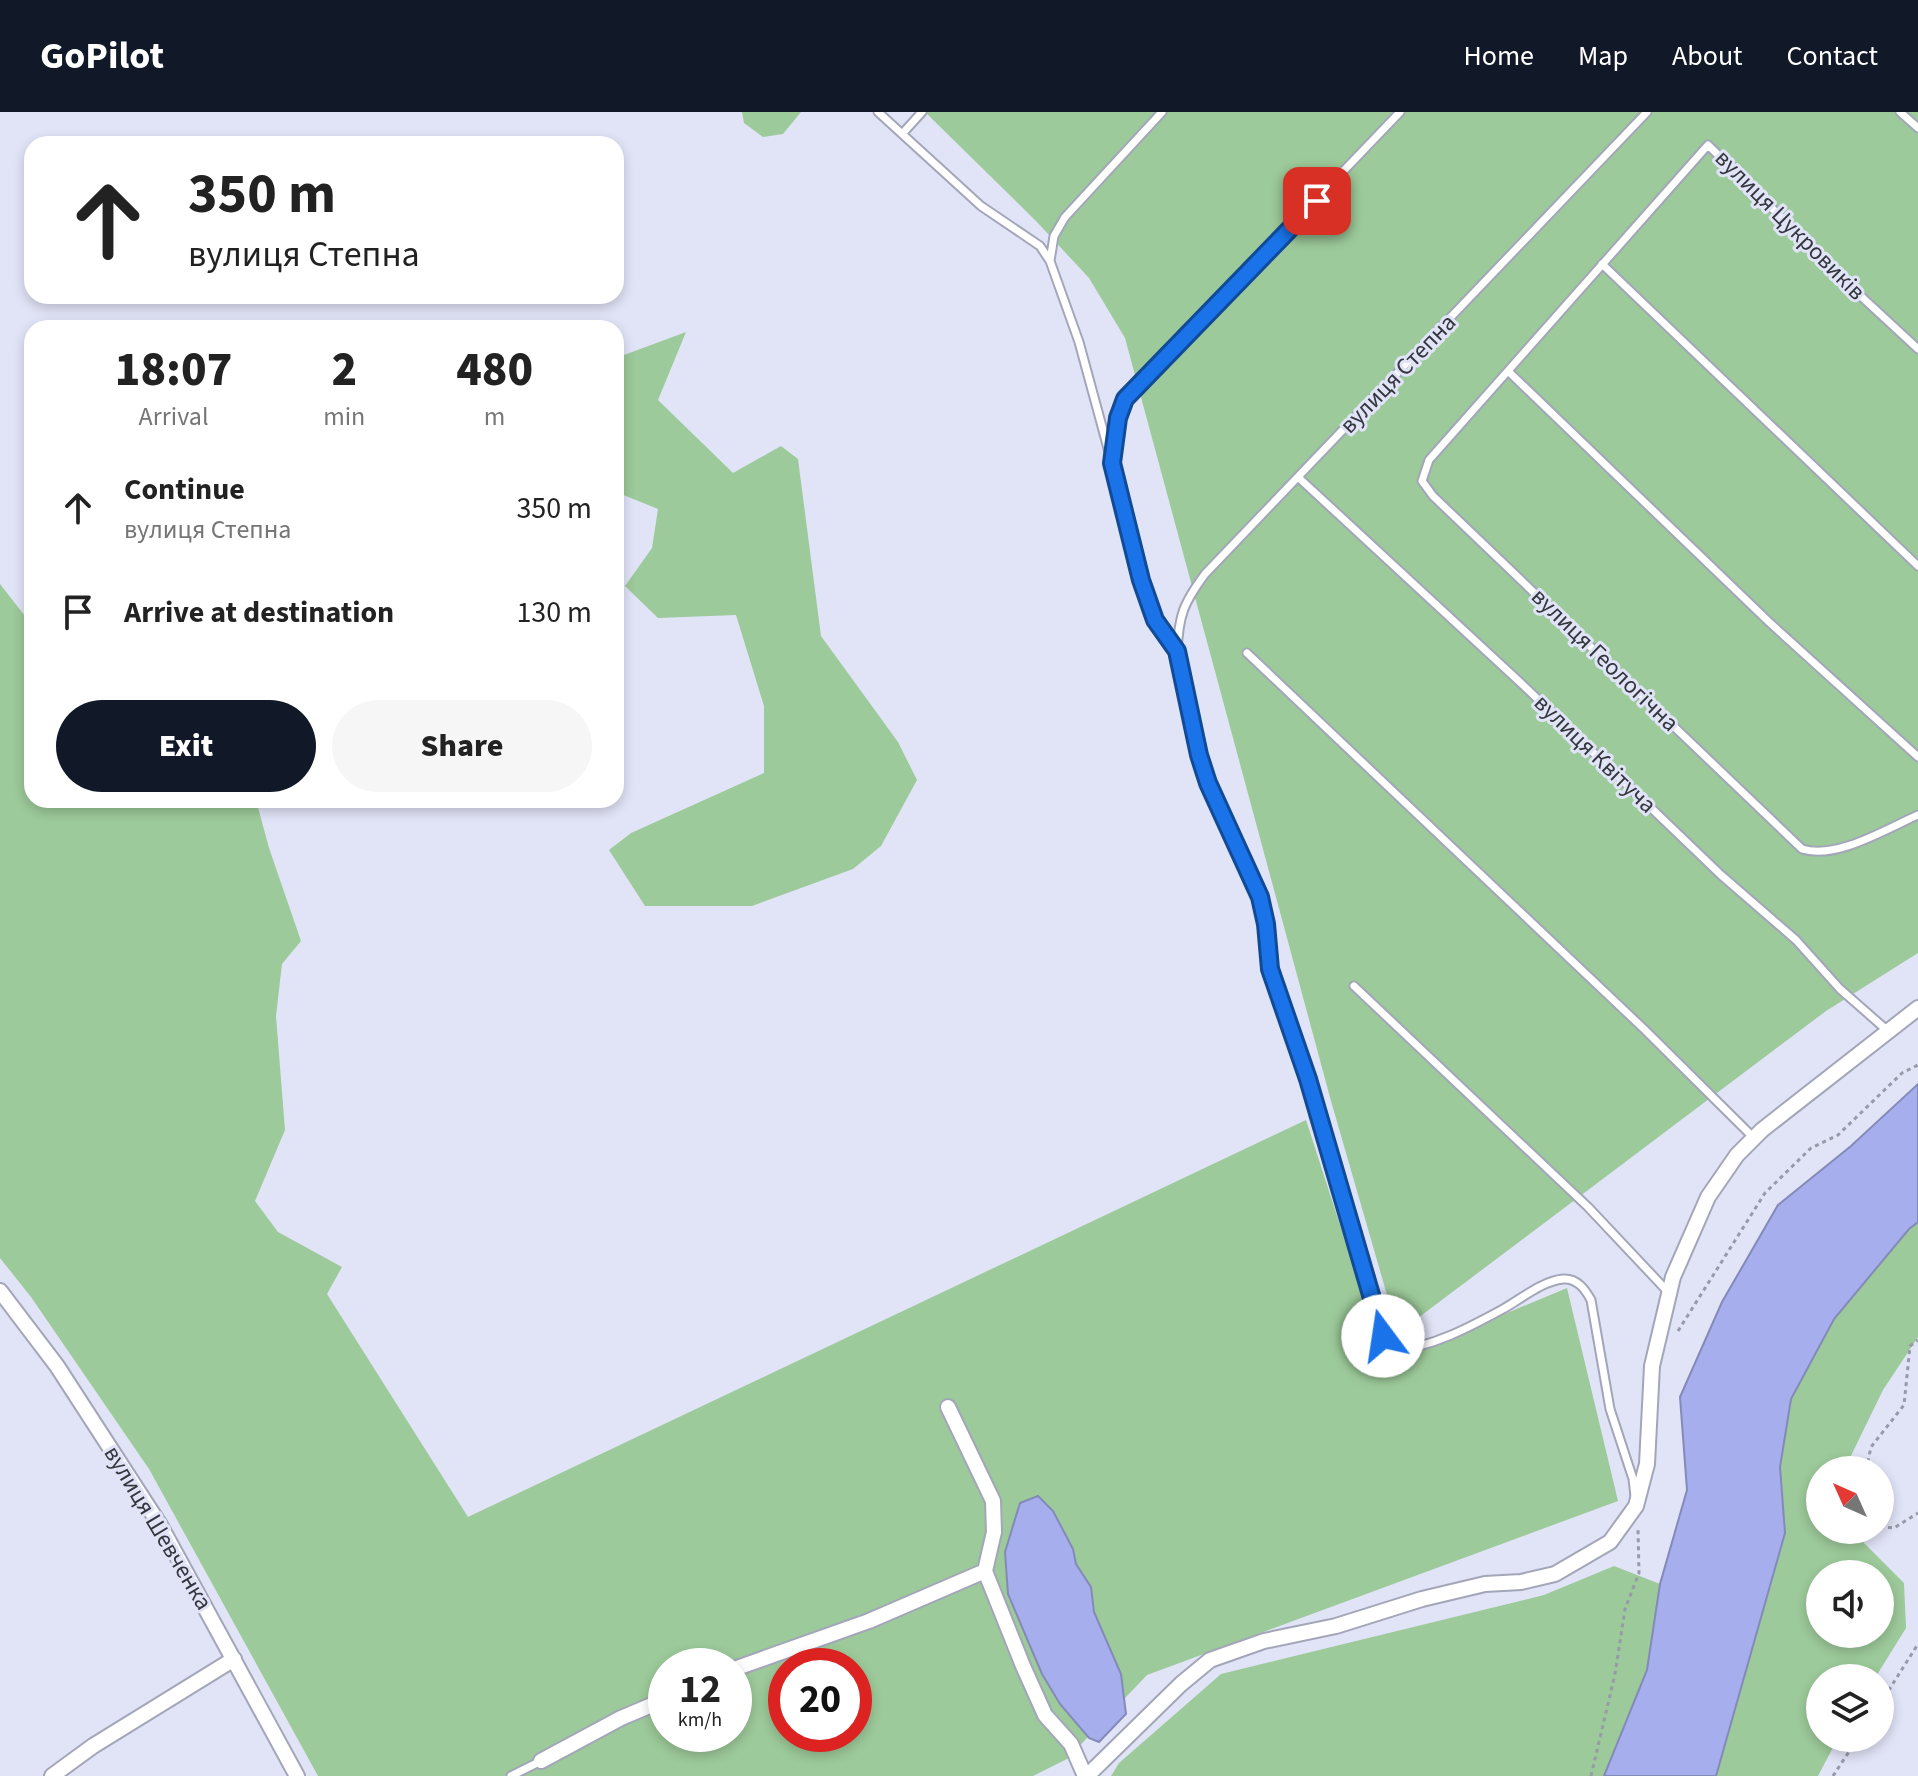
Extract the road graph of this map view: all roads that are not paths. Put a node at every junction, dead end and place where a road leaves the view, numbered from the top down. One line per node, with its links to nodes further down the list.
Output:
1 (878, 112): 8 (lane)
2 (922, 112): 8 (lane)
3 (1162, 112): 9 (lane)
4 (1400, 112): 13 (lane)
5 (1647, 112): 14 (lane, вулиця Степна)
6 (1900, 112): 7 (lane)
7 (1918, 128)
8 (902, 134): 9 (lane)
9 (1050, 261): 13 (lane)
10 (1602, 264): 11 (lane, вулиця Цукровиків); 12 (lane, вулиця Геологічна); 15 (lane)
11 (1918, 349)
12 (1508, 371): 18 (lane); 19 (lane, вулиця Геологічна)
13 (1112, 463): 16 (lane)
14 (1299, 478): 16 (lane, вулиця Степна); 22 (lane, вулиця Квітуча)
15 (1918, 566)
16 (1177, 651): 27 (lane)
17 (1247, 653): 23 (lane)
18 (1918, 757)
19 (1918, 815)
20 (1354, 986): 25 (lane)
21 (1918, 1008): 22 (street)
22 (1889, 1032): 23 (street)
23 (1754, 1138): 25 (street)
24 (0, 1291): 29 (street, вулиця Шевченка)
25 (1670, 1294): 27 (street)
26 (948, 1407): 28 (street)
27 (1636, 1506): 36 (street)
28 (985, 1571): 30 (street); 36 (street)
29 (234, 1659): 33 (street); 34 (street, вулиця Шевченка)
30 (752, 1663)
31 (648, 1707): 32 (street)
32 (541, 1761): 35 (lane)
33 (52, 1776)
34 (297, 1776)
35 (511, 1776)
36 (1086, 1776)

